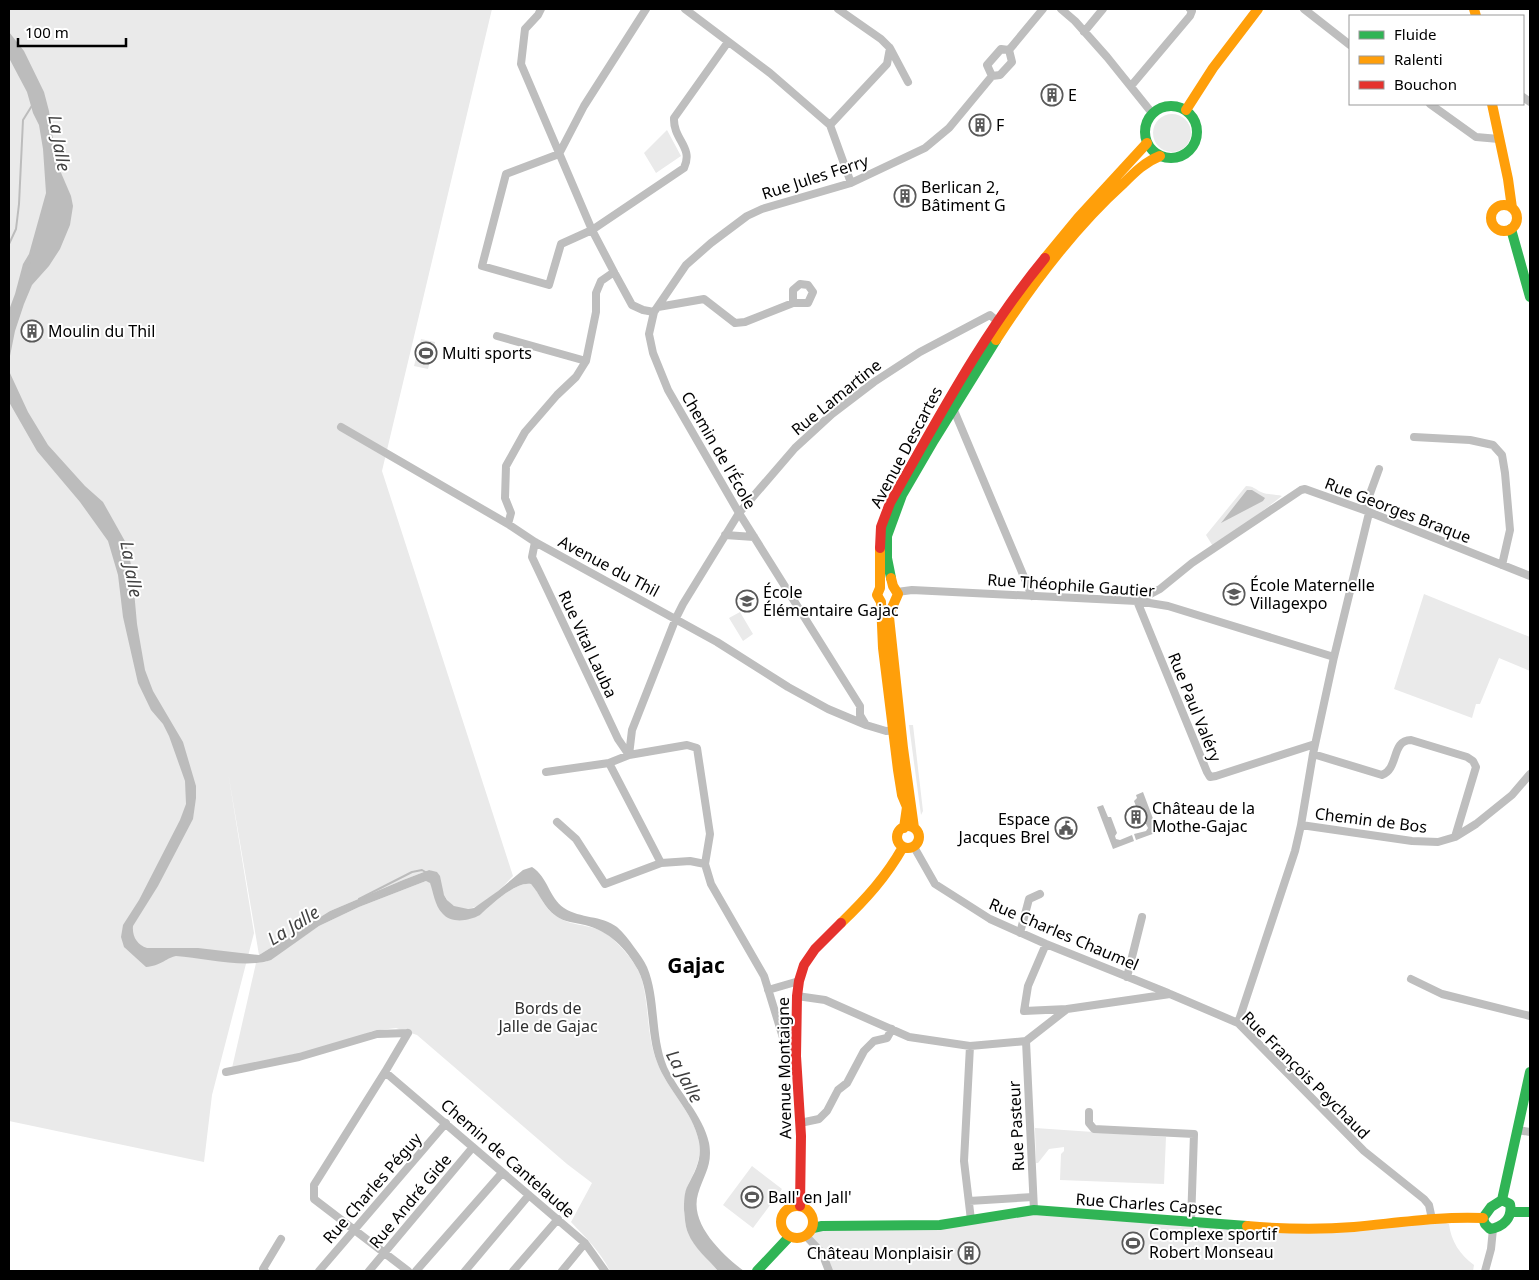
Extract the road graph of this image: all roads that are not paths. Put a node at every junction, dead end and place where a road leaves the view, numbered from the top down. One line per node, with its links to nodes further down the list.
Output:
1 (541, 9): 26 (street)
2 (646, 9): 26 (street)
3 (686, 9): 12 (street)
4 (838, 9): 14 (street)
5 (1043, 9): 15 (street, Rue Jules Ferry)
6 (1061, 9): 11 (street)
7 (1103, 9): 11 (street)
8 (1190, 9): 18 (street)
9 (1258, 9): 21 (main road)
10 (1304, 9): 13 (street)
11 (1084, 32): 18 (street)
12 (728, 42): 23 (street); 31 (street)
13 (1349, 44)
14 (890, 48): 17 (street); 23 (street)
15 (1009, 50): 16 (street, Rue Jules Ferry); 16 (street, Rue Jules Ferry)
16 (992, 76): 28 (street, Rue Jules Ferry)
17 (908, 82)
18 (1131, 86): 22 (street)
19 (1431, 105): 24 (street)
20 (1492, 105): 24 (main road)
21 (1186, 110): 22 (main road); 27 (main road, Avenue Descartes)
22 (1152, 113): 25 (main road)
23 (830, 125): 28 (street)
24 (1499, 142): 29 (main road)
25 (1147, 143): 27 (main road); 36 (main road, Avenue Descartes)
26 (559, 154): 31 (street); 31 (street)
27 (1160, 156): 39 (main road, Avenue Descartes)
28 (850, 183): 35 (street, Rue Jules Ferry)
29 (1508, 207): 30 (main road); 30 (main road)
30 (1511, 229): 33 (main road)
31 (592, 230): 32 (street)
32 (614, 272): 35 (street); 38 (street)
33 (1530, 291)
34 (793, 303): 35 (street)
35 (656, 309): 44 (street, Chemin de l'École)
36 (997, 321): 44 (street, Rue Lamartine); 51 (main road, Avenue Descartes)
37 (497, 336): 38 (street)
38 (586, 361): 45 (street)
39 (953, 408): 52 (main road, Avenue Descartes); 53 (street)
40 (341, 427): 45 (street, Avenue du Thil)
41 (1414, 437): 49 (street)
42 (1379, 469): 43 (street)
43 (1366, 512): 49 (street, Rue Georges Braque); 54 (street, Rue Georges Braque); 58 (street)
44 (739, 513): 46 (street, Rue Lamartine); 47 (street, Chemin de l'École)
45 (508, 524): 48 (street, Avenue du Thil)
46 (725, 535): 47 (street); 57 (street, Rue Lamartine)
47 (754, 536): 59 (street, Chemin de l'École)
48 (535, 542): 57 (street, Avenue du Thil); 63 (street, Rue Vital Lauba)
49 (1502, 565): 50 (street, Rue Georges Braque)
50 (1530, 576)
51 (880, 588): 52 (main road); 55 (main road, Avenue Descartes)
52 (895, 589): 53 (street, Rue Théophile Gautier); 56 (main road, Avenue Descartes)
53 (1032, 596): 54 (street, Rue Théophile Gautier)
54 (1137, 601): 58 (street, Rue Théophile Gautier); 61 (street, Rue Paul Valéry)
55 (881, 602): 56 (main road); 60 (main road, Avenue Descartes)
56 (892, 604): 60 (main road, Avenue Descartes)
57 (676, 618): 59 (street, Avenue du Thil); 63 (street, Rue Lamartine)
58 (1334, 657): 61 (street)
59 (866, 725): 60 (street)
60 (897, 730): 69 (main road, Avenue Descartes)
61 (1315, 744): 62 (street)
62 (1313, 754): 68 (street); 70 (street)
63 (629, 755): 64 (street); 74 (street)
64 (609, 763): 65 (street); 73 (street)
65 (546, 772)
66 (1530, 774): 70 (street, Chemin de Bos)
67 (557, 822): 73 (street)
68 (1301, 825): 70 (street, Chemin de Bos); 87 (street, Chemin de Bos)
69 (909, 828): 71 (main road); 72 (main road)
70 (1455, 837)
71 (903, 847): 72 (main road); 81 (main road, Avenue Montaigne)
72 (914, 847): 77 (street, Rue Charles Chaumel)
73 (661, 863): 74 (street)
74 (705, 864): 82 (street)
75 (1040, 894): 77 (street)
76 (1142, 917): 79 (street)
77 (1020, 933): 78 (street, Rue Charles Chaumel)
78 (1046, 944): 79 (street, Rue Charles Chaumel); 85 (street)
79 (1127, 977): 83 (street, Rue Charles Chaumel)
80 (1411, 979): 86 (street)
81 (798, 981): 82 (street); 84 (main road, Avenue Montaigne)
82 (768, 990): 91 (street)
83 (1170, 994): 85 (street); 87 (street, Rue François Peychaud)
84 (797, 996): 88 (street); 91 (main road, Avenue Montaigne)
85 (1067, 1009): 89 (street)
86 (1530, 1016)
87 (1238, 1023): 113 (street, Rue François Peychaud)
88 (892, 1029): 90 (street); 97 (street)
89 (1026, 1041): 90 (street); 103 (street, Rue Pasteur)
90 (970, 1046): 105 (street)
91 (796, 1056): 97 (main road, Avenue Montaigne)
92 (226, 1072): 93 (street)
93 (385, 1072): 96 (street, Chemin de Cantelaude); 117 (street)
94 (1530, 1072): 98 (main road)
95 (1089, 1112): 114 (street)
96 (446, 1123): 100 (street, Chemin de Cantelaude); 117 (street, Rue Charles Péguy)
97 (800, 1123): 106 (main road, Avenue Montaigne)
98 (1517, 1130): 99 (street); 104 (main road)
99 (1530, 1132)
100 (473, 1147): 101 (street, Chemin de Cantelaude); 122 (street, Rue André Gide)
101 (502, 1173): 102 (street, Chemin de Cantelaude); 127 (street)
102 (530, 1195): 111 (street, Chemin de Cantelaude); 128 (street)
103 (1033, 1197): 105 (street); 107 (street, Rue Pasteur)
104 (1502, 1200): 108 (main road); 110 (main road)
105 (969, 1201): 112 (street)
106 (800, 1206): 115 (main road); 118 (main road)
107 (1034, 1210): 112 (main road, Rue Charles Capsec); 114 (main road, Rue Charles Capsec)
108 (1512, 1212): 109 (main road); 116 (main road)
109 (1530, 1212)
110 (1483, 1218): 113 (main road, Rue Charles Capsec); 116 (main road)
111 (558, 1219): 121 (street, Chemin de Cantelaude); 129 (street)
112 (971, 1220): 115 (main road, Rue Charles Capsec)
113 (1432, 1220): 114 (main road, Rue Charles Capsec)
114 (1191, 1222)
115 (813, 1228): 119 (main road)
116 (1493, 1229): 134 (street)
117 (354, 1231): 122 (street); 124 (street, Rue Charles Péguy)
118 (789, 1236): 119 (main road); 132 (main road)
119 (806, 1236): 133 (street)
120 (281, 1239): 123 (street)
121 (586, 1243): 130 (street); 131 (street, Chemin de Cantelaude)
122 (384, 1254): 125 (street, Rue André Gide); 126 (street)
123 (265, 1271)
124 (319, 1271)
125 (369, 1271)
126 (408, 1271)
127 (416, 1271)
128 (464, 1271)
129 (513, 1271)
130 (562, 1271)
131 (605, 1271)
132 (757, 1271)
133 (829, 1271)
134 (1485, 1271)

